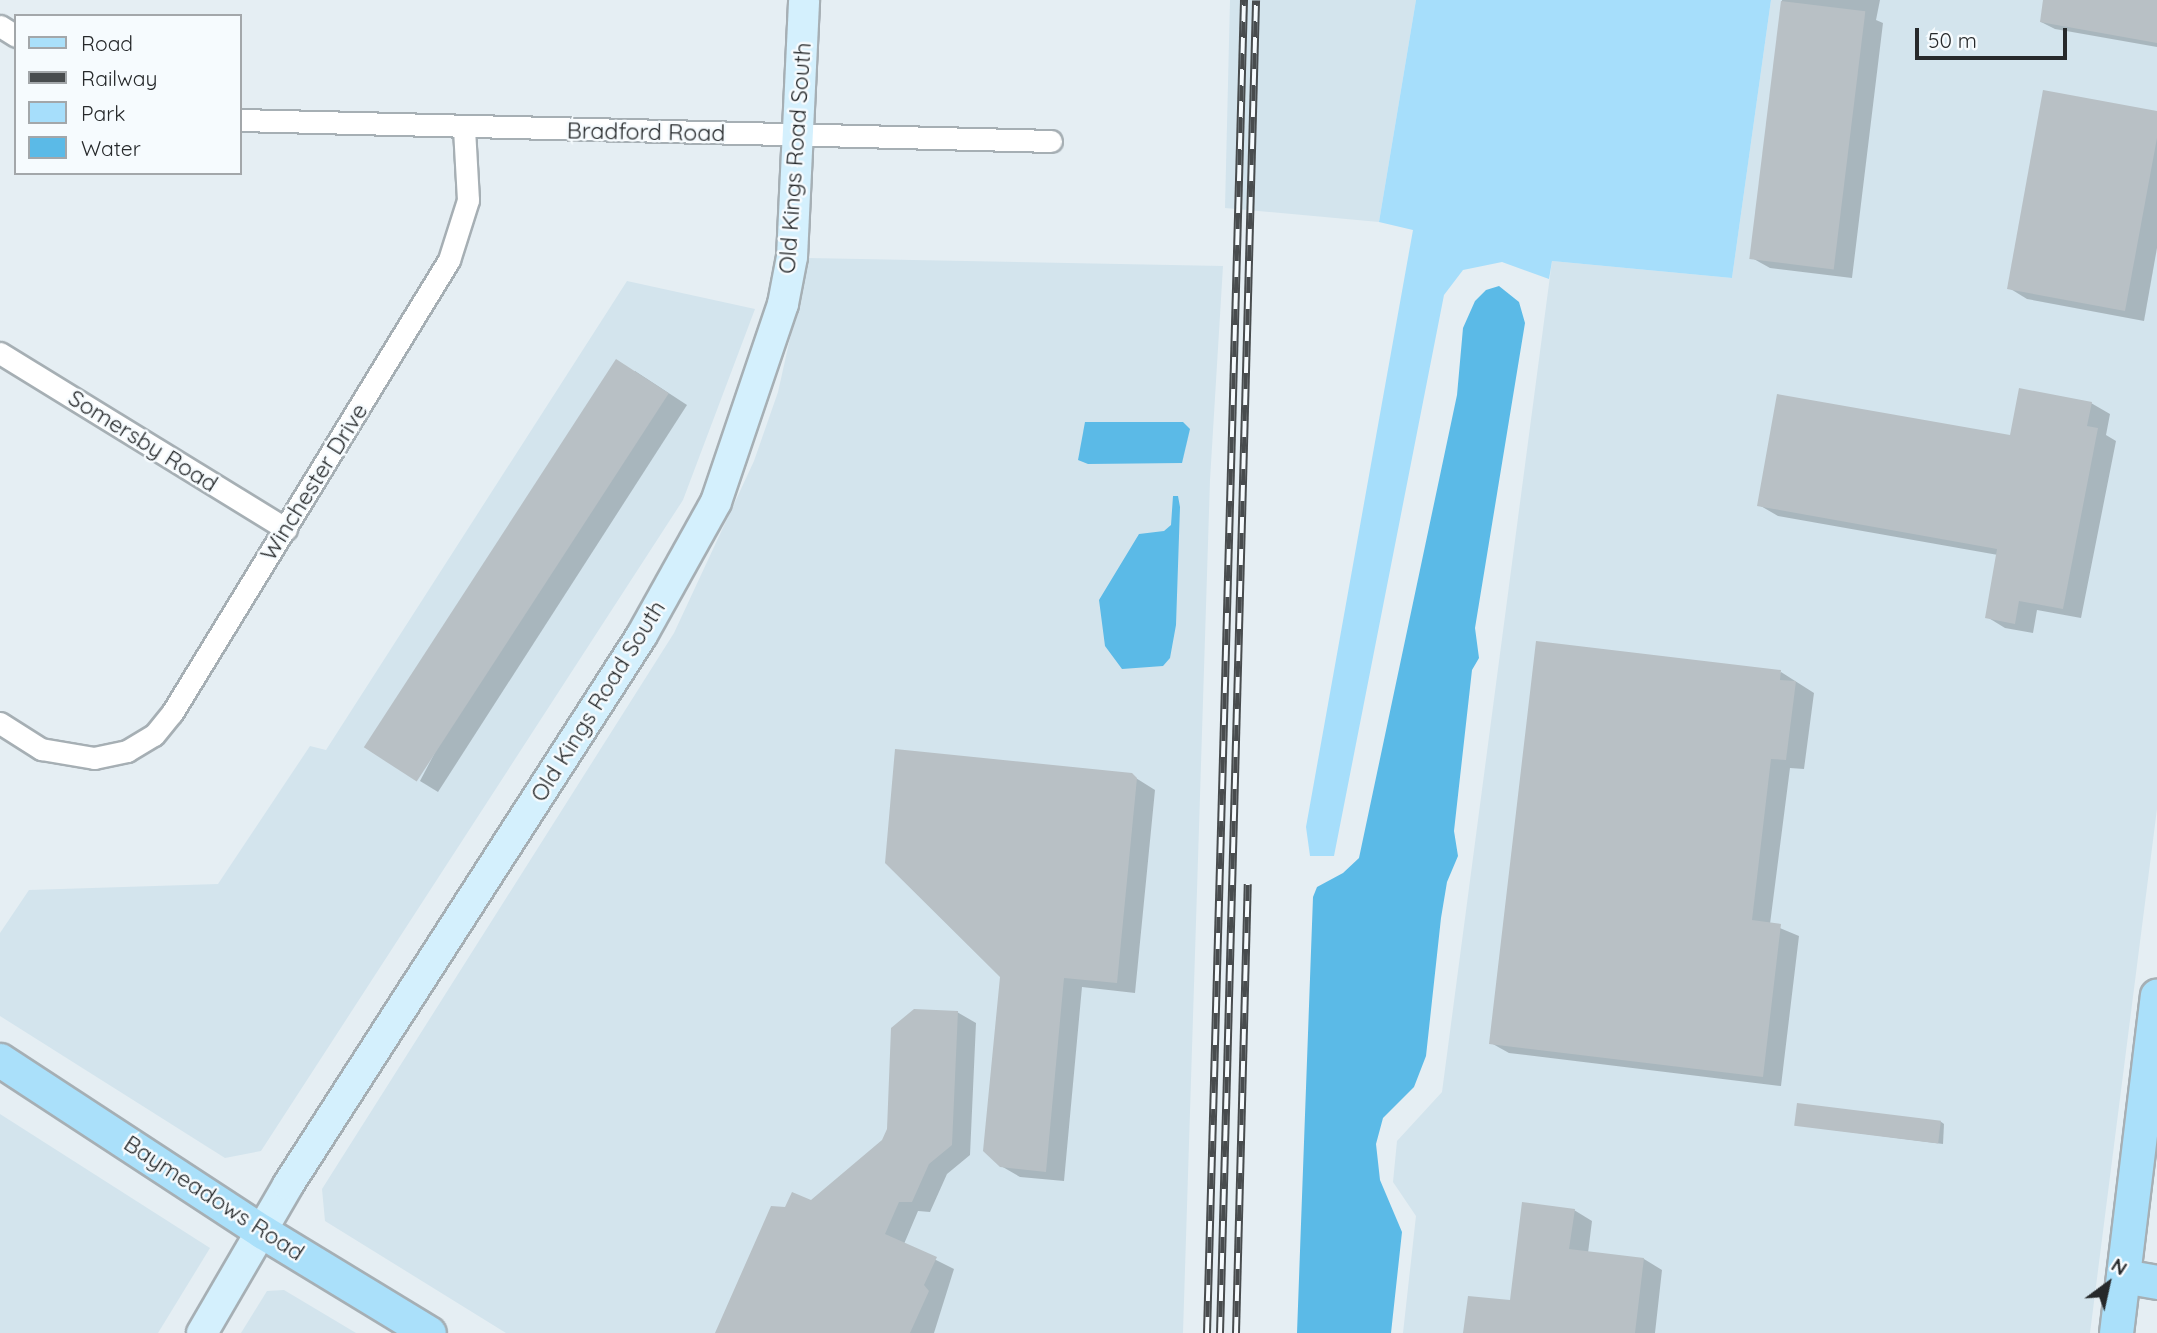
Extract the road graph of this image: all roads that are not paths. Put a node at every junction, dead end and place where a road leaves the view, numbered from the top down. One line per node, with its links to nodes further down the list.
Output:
1 (804, 0): 4 (street, Old Kings Road South)
2 (242, 120): 3 (street, Bradford Road)
3 (464, 128): 4 (street, Bradford Road); 7 (street, Winchester Drive)
4 (801, 135): 5 (street, Bradford Road); 11 (street, Old Kings Road South)
5 (1051, 141)
6 (0, 353): 7 (street, Somersby Road)
7 (286, 529): 8 (street, Winchester Drive)
8 (0, 723)
9 (2157, 995): 12 (main road)
10 (0, 1060): 11 (main road, Baymeadows Road)
11 (263, 1232): 14 (street, Old Kings Road South); 15 (main road, Baymeadows Road)
12 (2123, 1276): 13 (main road); 16 (main road)
13 (2157, 1282)
14 (202, 1333)
15 (429, 1333)
16 (2116, 1333)

